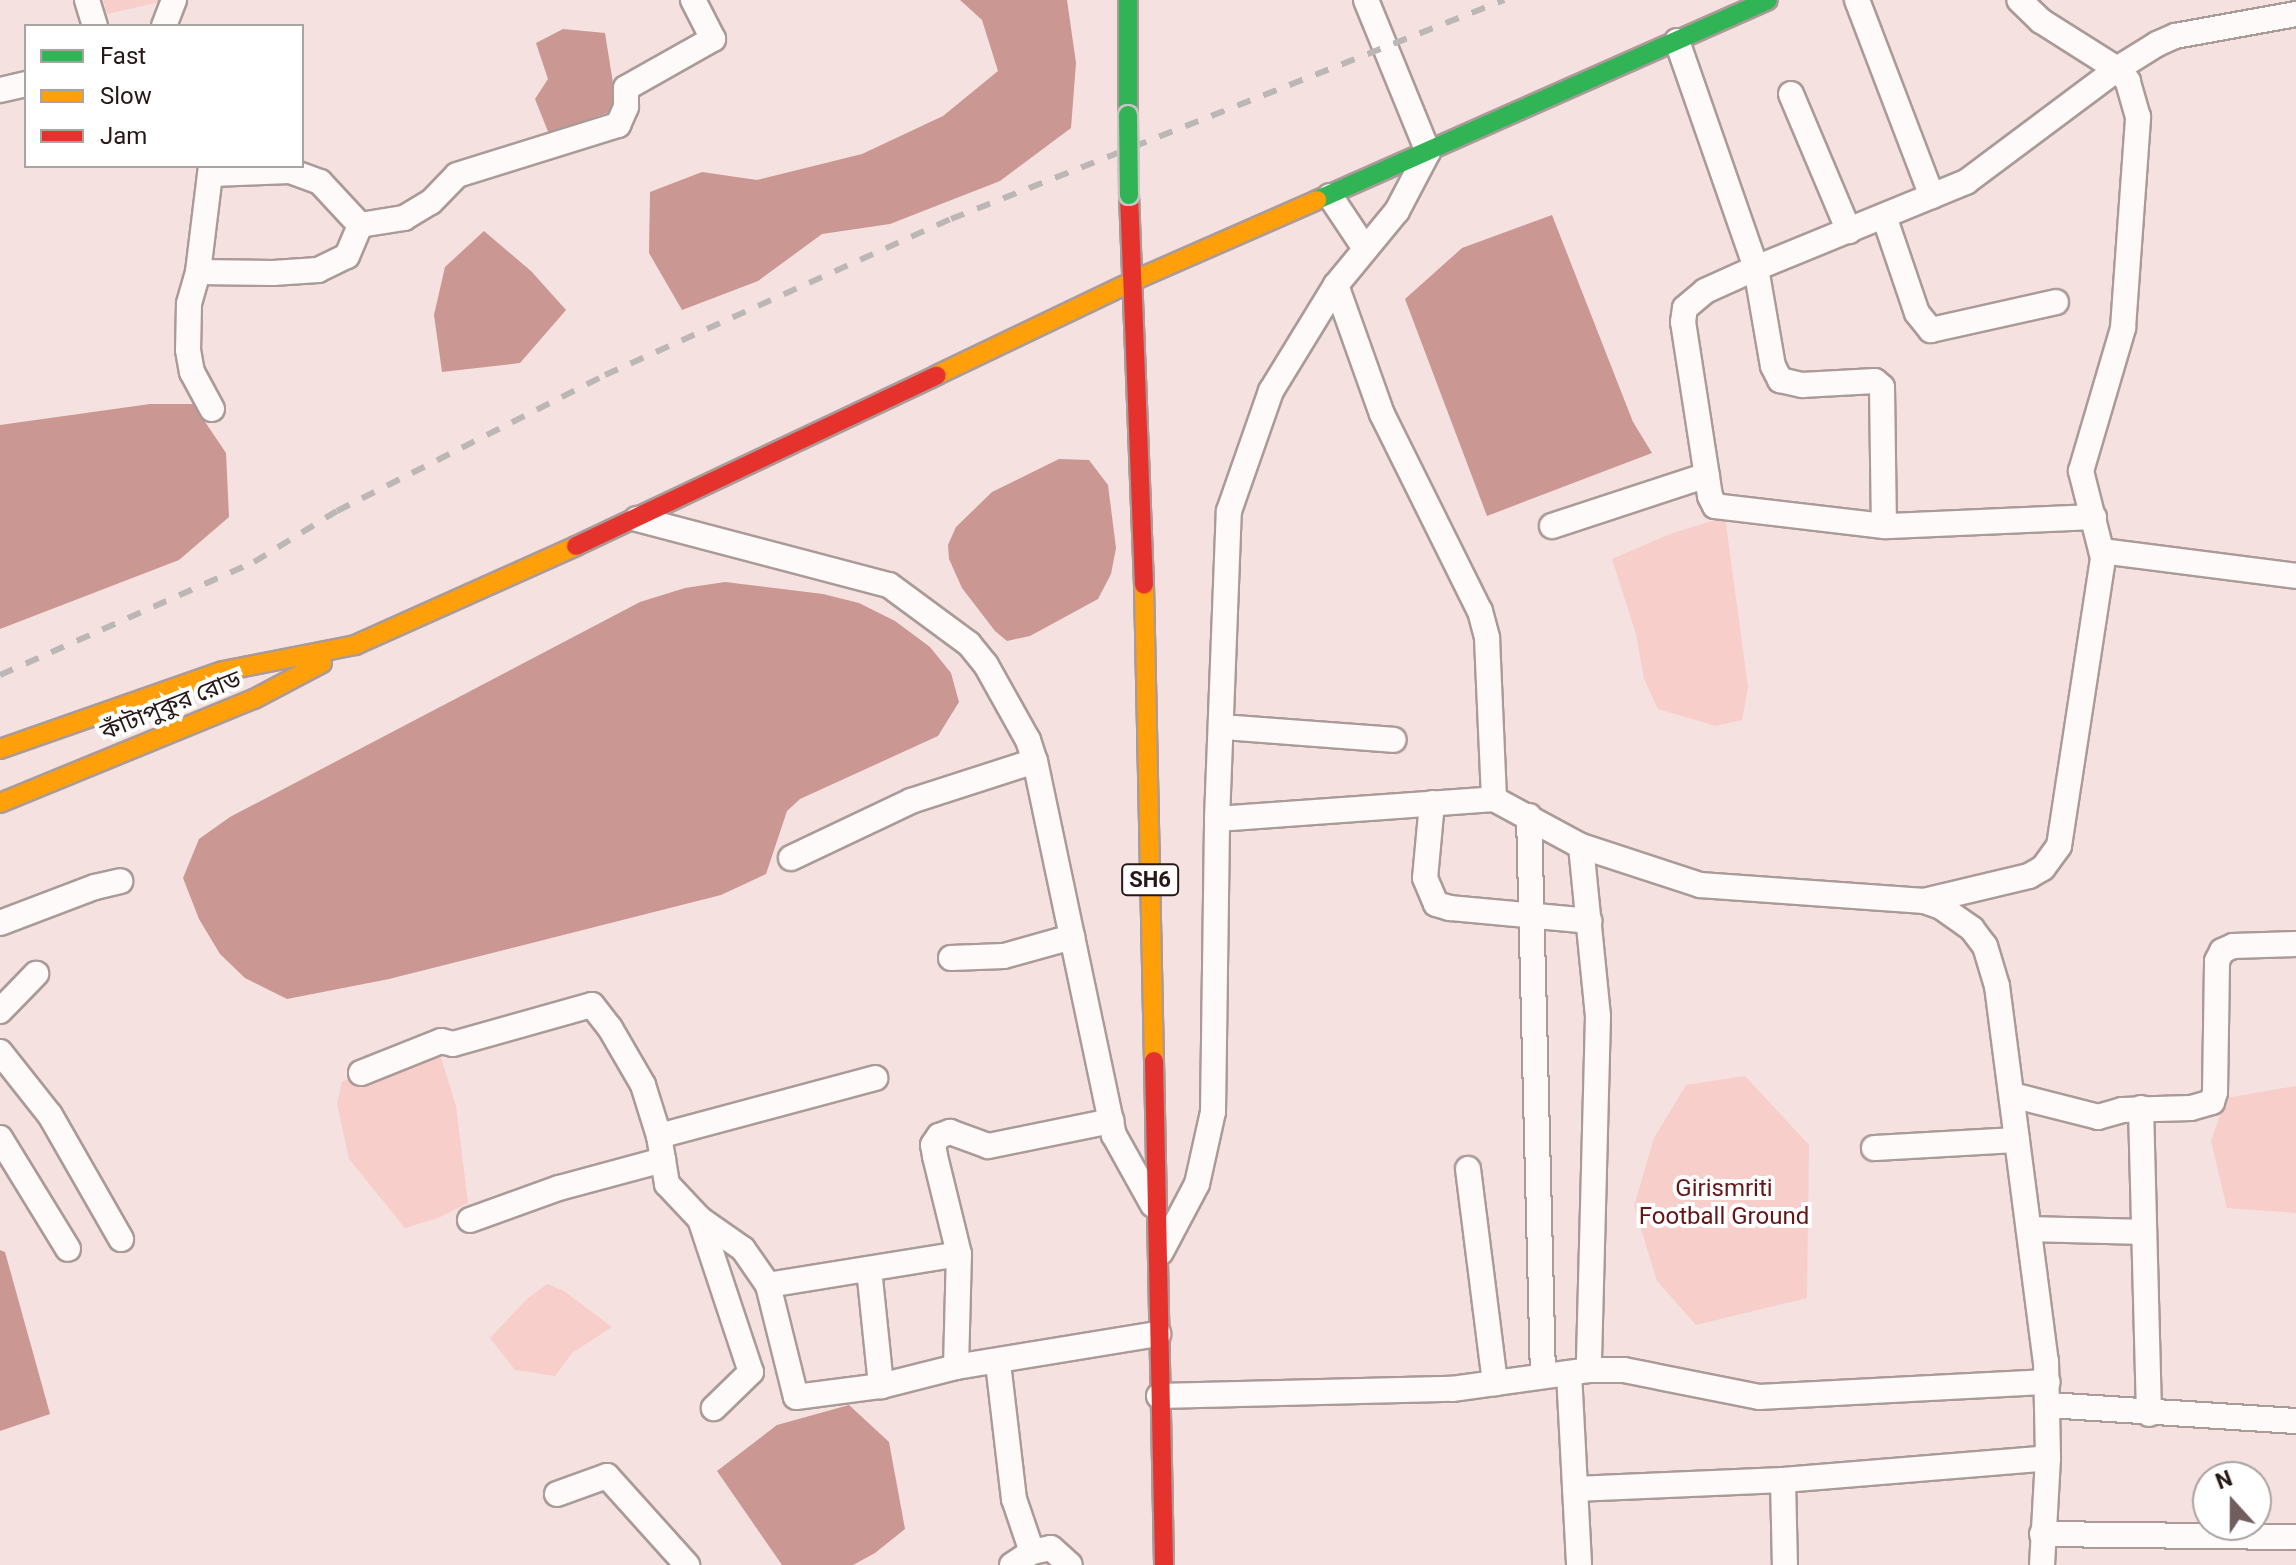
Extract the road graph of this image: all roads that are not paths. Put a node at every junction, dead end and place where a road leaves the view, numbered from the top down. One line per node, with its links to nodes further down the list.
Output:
1 (87, 0): 10 (street)
2 (174, 0): 11 (street)
3 (693, 0): 22 (street)
4 (1128, 0): 27 (main road, SH6, bridge)
5 (1366, 0): 17 (street)
6 (1768, 0): 12 (main road)
7 (1857, 0): 20 (street)
8 (2019, 0): 13 (street)
9 (2296, 14): 13 (street)
10 (94, 24)
11 (165, 24)
12 (1677, 41): 17 (main road); 25 (street)
13 (2117, 69): 20 (street); 32 (street)
14 (24, 84): 15 (street)
15 (0, 90)
16 (1791, 94): 23 (street)
17 (1428, 152): 19 (main road); 24 (street)
18 (212, 170): 22 (street); 26 (street)
19 (1330, 196): 24 (street); 27 (main road)
20 (1932, 196): 21 (street)
21 (1884, 216): 23 (street); 29 (street)
22 (360, 225): 26 (street)
23 (1849, 231): 25 (street)
24 (1364, 247): 28 (street)
25 (1756, 268): 31 (street); 35 (street)
26 (198, 272): 30 (street)
27 (1135, 280): 33 (main road); 72 (main road, SH6)
28 (1336, 285): 39 (street); 43 (street)
29 (2056, 302)
30 (212, 409)
31 (1707, 475): 34 (street); 35 (street)
32 (2094, 517): 35 (street); 36 (street)
33 (637, 519): 38 (main road); 42 (street)
34 (1552, 526)
35 (1884, 526)
36 (2102, 551): 37 (street); 51 (street)
37 (2296, 576)
38 (355, 645): 41 (main road); 44 (main road, কাঁটাপুকুর রোড)
39 (1223, 727): 40 (street); 47 (street)
40 (1394, 740)
41 (0, 749)
42 (1035, 761): 49 (street); 55 (street)
43 (1494, 799): 45 (street); 46 (street)
44 (0, 803)
45 (1432, 803): 47 (street); 52 (street)
46 (1529, 816): 48 (street); 52 (street)
47 (1217, 819): 80 (street)
48 (1581, 846): 51 (street); 53 (street)
49 (791, 858)
50 (120, 881): 54 (street)
51 (1924, 901): 63 (street)
52 (1532, 916): 53 (street); 87 (street)
53 (1589, 921): 86 (street)
54 (0, 923)
55 (1072, 937): 57 (street); 65 (street)
56 (2296, 944): 64 (street)
57 (951, 958)
58 (36, 974): 59 (street)
59 (0, 1011)
60 (0, 1052): 77 (street)
61 (361, 1073): 66 (street)
62 (875, 1078): 66 (street)
63 (2012, 1095): 64 (street); 68 (street)
64 (2141, 1108): 76 (street)
65 (1111, 1121): 72 (street); 79 (street)
66 (659, 1136): 70 (street)
67 (0, 1138): 78 (street)
68 (2017, 1140): 69 (street); 75 (street)
69 (1874, 1148)
70 (663, 1160): 73 (street); 74 (street)
71 (1468, 1169): 88 (street)
72 (1154, 1207): 80 (main road, SH6)
73 (700, 1219): 82 (street); 92 (street)
74 (470, 1220)
75 (2029, 1229): 76 (street); 90 (street)
76 (2144, 1232): 93 (street)
77 (121, 1239)
78 (68, 1249)
79 (959, 1254): 81 (street); 85 (street)
80 (1156, 1261): 83 (main road, SH6)
81 (869, 1269): 82 (street); 89 (street)
82 (768, 1285): 89 (street)
83 (1158, 1334): 84 (street); 91 (main road, SH6)
84 (998, 1363): 85 (street); 101 (street)
85 (956, 1367): 89 (street)
86 (1579, 1372): 87 (street); 90 (street); 97 (street)
87 (1543, 1376): 88 (street)
88 (1495, 1383): 91 (street)
89 (881, 1386)
90 (2048, 1394): 93 (street); 95 (street)
91 (1159, 1396): 105 (main road, SH6)
92 (714, 1408)
93 (2149, 1414): 94 (street)
94 (2296, 1421)
95 (2048, 1458): 96 (street); 99 (street)
96 (1783, 1480): 97 (street); 107 (street)
97 (1575, 1489): 106 (street)
98 (557, 1494): 102 (street)
99 (2042, 1534): 100 (street); 108 (street)
100 (2296, 1537)
101 (1032, 1552): 103 (street); 104 (street)
102 (687, 1565)
103 (1012, 1565)
104 (1070, 1565)
105 (1164, 1565)
106 (1579, 1565)
107 (1785, 1565)
108 (2042, 1565)

